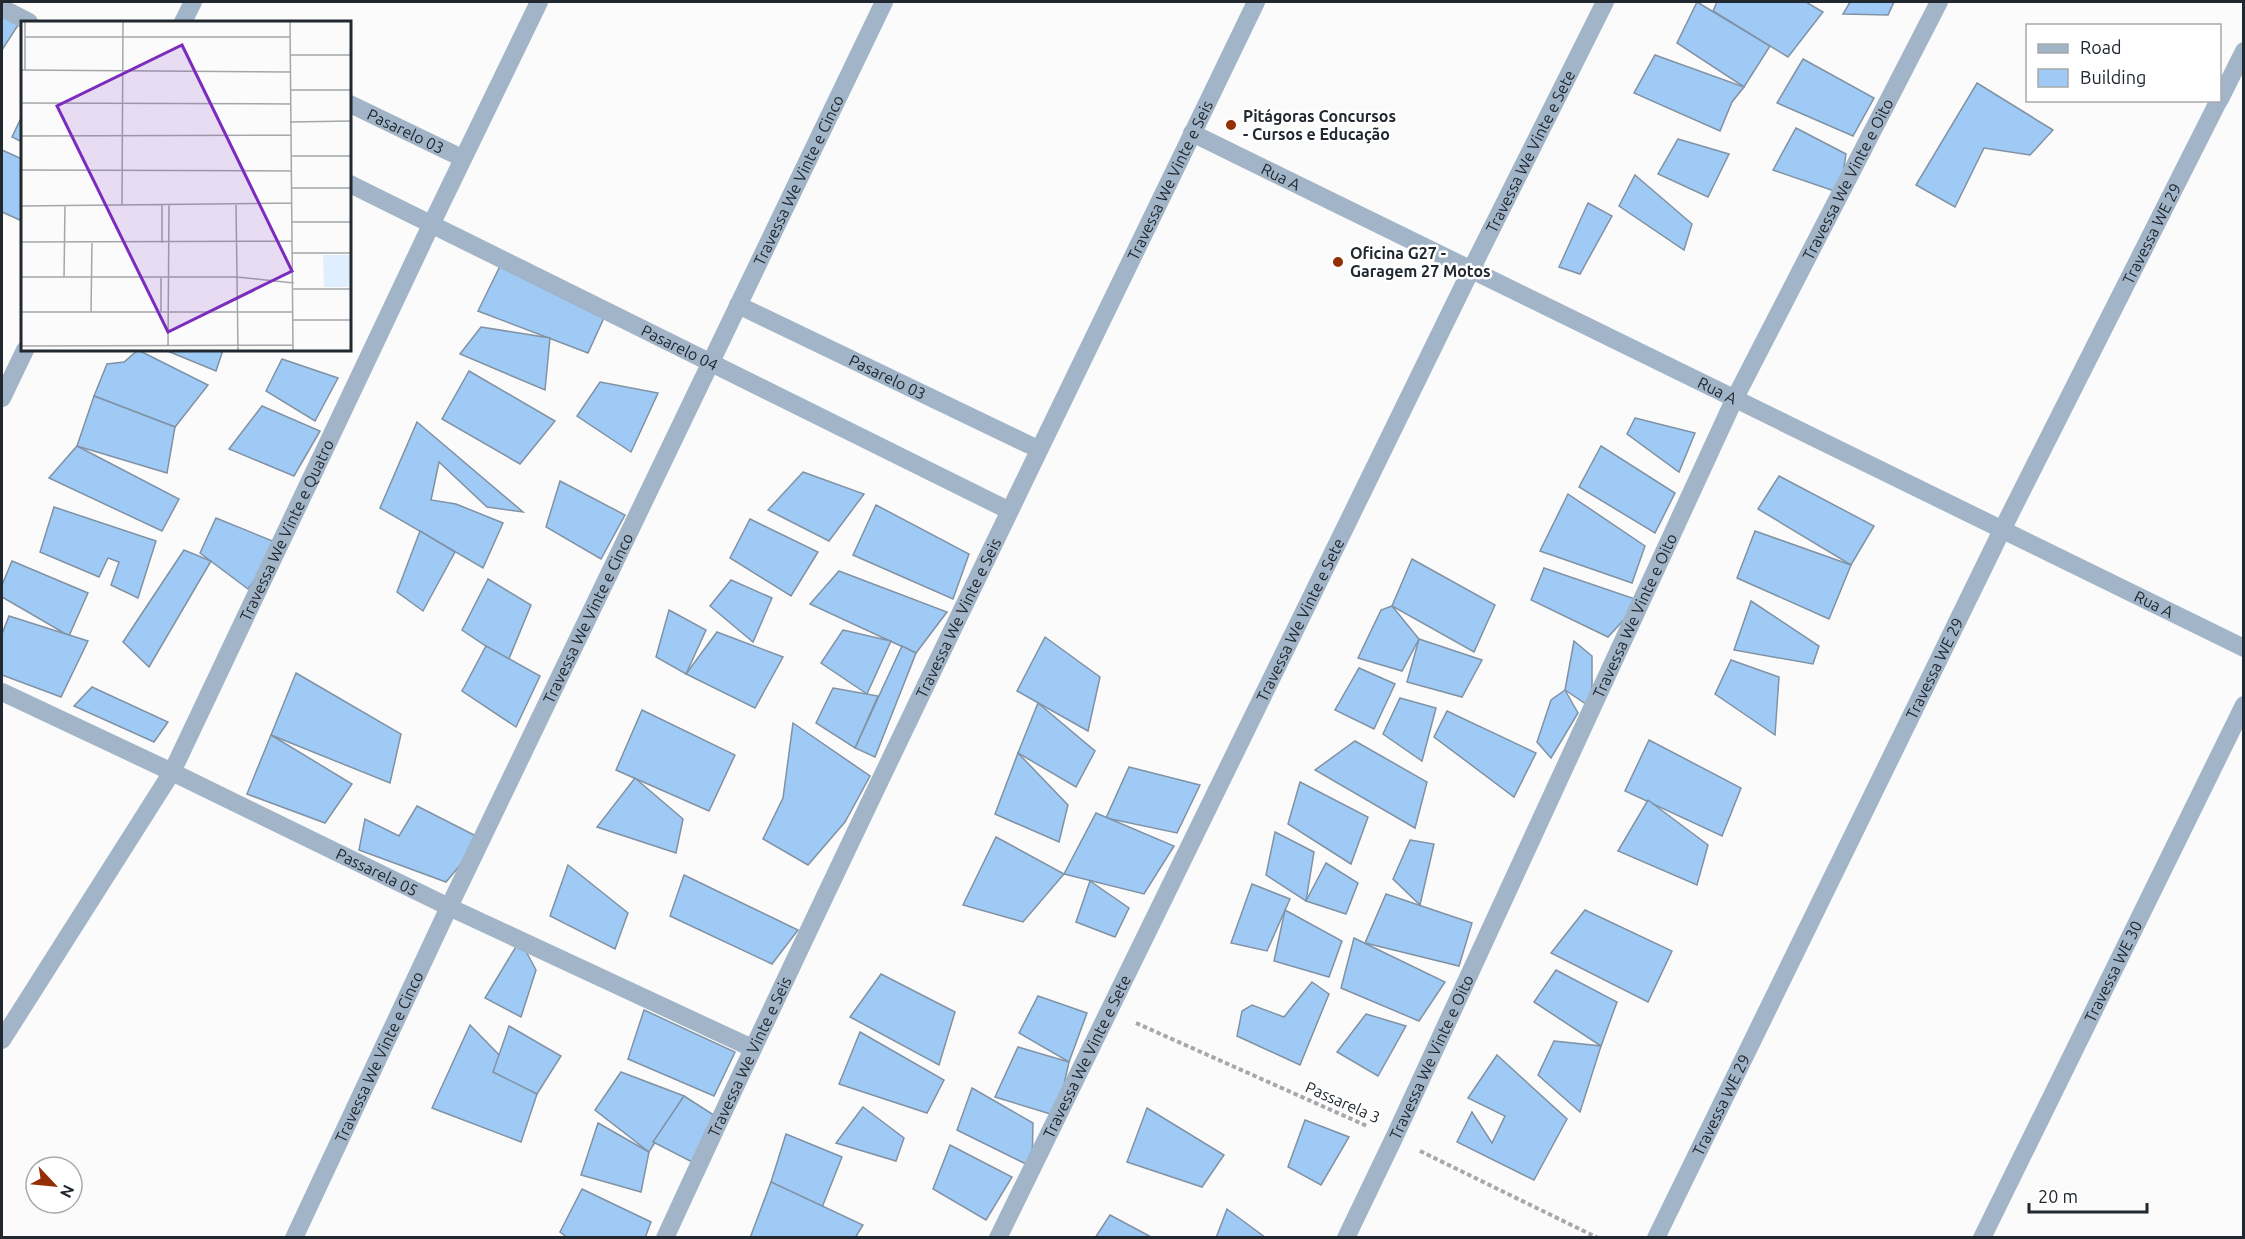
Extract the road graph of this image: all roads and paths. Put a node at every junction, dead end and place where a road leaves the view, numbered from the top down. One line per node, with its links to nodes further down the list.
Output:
1 (193, 2): 9 (street)
2 (539, 2): 15 (street, Travessa We Vinte e Quatro)
3 (884, 2): 19 (street, Travessa We Vinte e Cinco)
4 (1256, 2): 14 (street, Travessa We Vinte e Seis)
5 (1605, 2): 18 (street, Travessa We Vinte e Sete)
6 (1939, 2): 23 (street, Travessa We Vinte e Oito)
7 (2, 8): 8 (street)
8 (27, 21)
9 (184, 21)
10 (2244, 51): 11 (street, Travessa WE 29)
11 (2221, 96)
12 (2218, 102): 26 (street, Travessa WE 29)
13 (351, 104): 15 (street, Pasarelo 03)
14 (1192, 133): 18 (street, Rua A); 24 (street, Travessa We Vinte e Seis)
15 (462, 159): 17 (street, Travessa We Vinte e Quatro)
16 (351, 185): 17 (street, Pasarelo 04)
17 (431, 225): 21 (street, Pasarelo 04); 30 (street, Travessa We Vinte e Quatro)
18 (1471, 270): 23 (street, Rua A); 32 (street, Travessa We Vinte e Sete)
19 (738, 305): 21 (street, Travessa We Vinte e Cinco); 24 (street, Pasarelo 03)
20 (25, 351): 22 (street)
21 (711, 362): 25 (street, Pasarelo 04); 31 (street, Travessa We Vinte e Cinco)
22 (2, 398)
23 (1734, 400): 26 (street, Rua A); 35 (street, Travessa We Vinte e Oito)
24 (1038, 449): 25 (street, Travessa We Vinte e Seis)
25 (1008, 510): 34 (street, Travessa We Vinte e Seis)
26 (2002, 530): 27 (street, Rua A); 41 (street, Travessa WE 29)
27 (2244, 648)
28 (2, 692): 30 (street, Passarela 05)
29 (2244, 705): 42 (street, Travessa WE 30)
30 (172, 772): 31 (street, Passarela 05); 33 (street, Travessa We Vinte e Quatro)
31 (449, 907): 34 (street, Passarela 05); 36 (street, Travessa We Vinte e Cinco)
32 (1108, 1011): 35 (path, Passarela 3); 38 (street, Travessa We Vinte e Sete)
33 (2, 1040)
34 (752, 1048): 37 (street, Travessa We Vinte e Seis)
35 (1394, 1138): 39 (street, Travessa We Vinte e Oito); 40 (path, Passarela 3)
36 (294, 1238)
37 (665, 1238)
38 (998, 1238)
39 (1346, 1238)
40 (1598, 1238)
41 (1656, 1238)
42 (1982, 1238)

